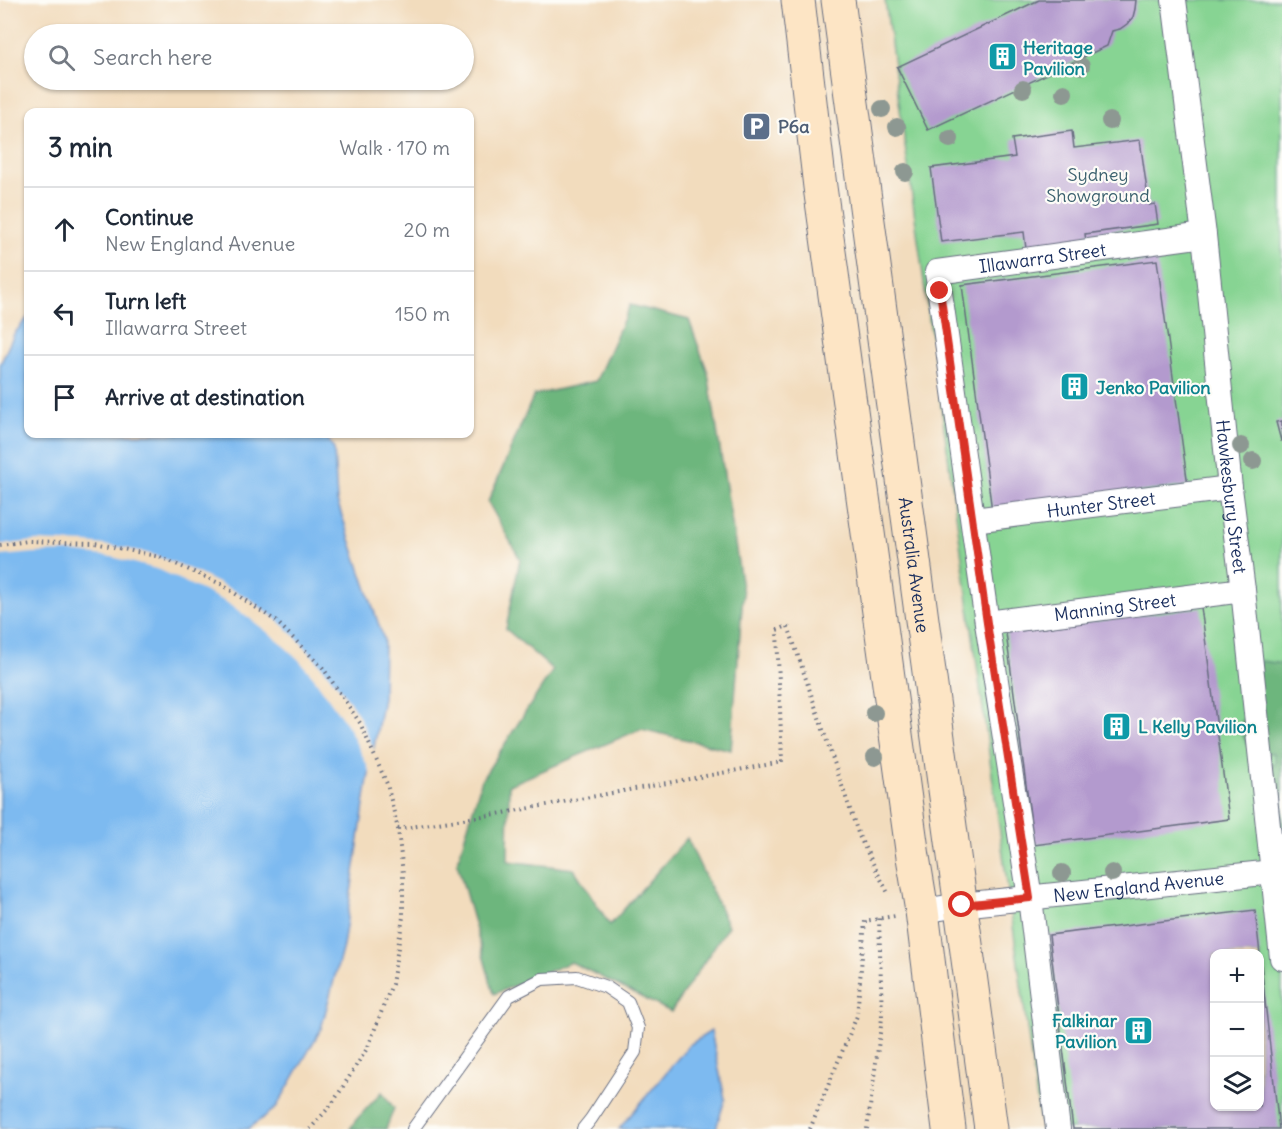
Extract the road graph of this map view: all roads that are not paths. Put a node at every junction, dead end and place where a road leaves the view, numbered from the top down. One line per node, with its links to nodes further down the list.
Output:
1 (798, 0): 12 (main road)
2 (838, 0): 11 (main road, Australia Avenue)
3 (1174, 0): 4 (street, Hawkesbury Street)
4 (1204, 235): 5 (street, Hawkesbury Street); 6 (street, Illawarra Street)
5 (1230, 488): 6 (street, Hunter Street); 7 (street, Hawkesbury Street)
6 (973, 520): 8 (street, Illawarra Street)
7 (1243, 590): 8 (street, Manning Street); 9 (street, Hawkesbury Street)
8 (987, 623): 10 (street, Illawarra Street)
9 (1277, 871): 10 (street, New England Avenue); 13 (street, Hawkesbury Street)
10 (1018, 900): 11 (street, New England Avenue); 18 (street, Illawarra Street)
11 (962, 905): 12 (street, New England Avenue); 17 (main road, Australia Avenue)
12 (904, 912): 16 (main road)
13 (1282, 958)
14 (413, 1129): 15 (lane)
15 (583, 1129)
16 (949, 1129)
17 (991, 1129)
18 (1058, 1129)

